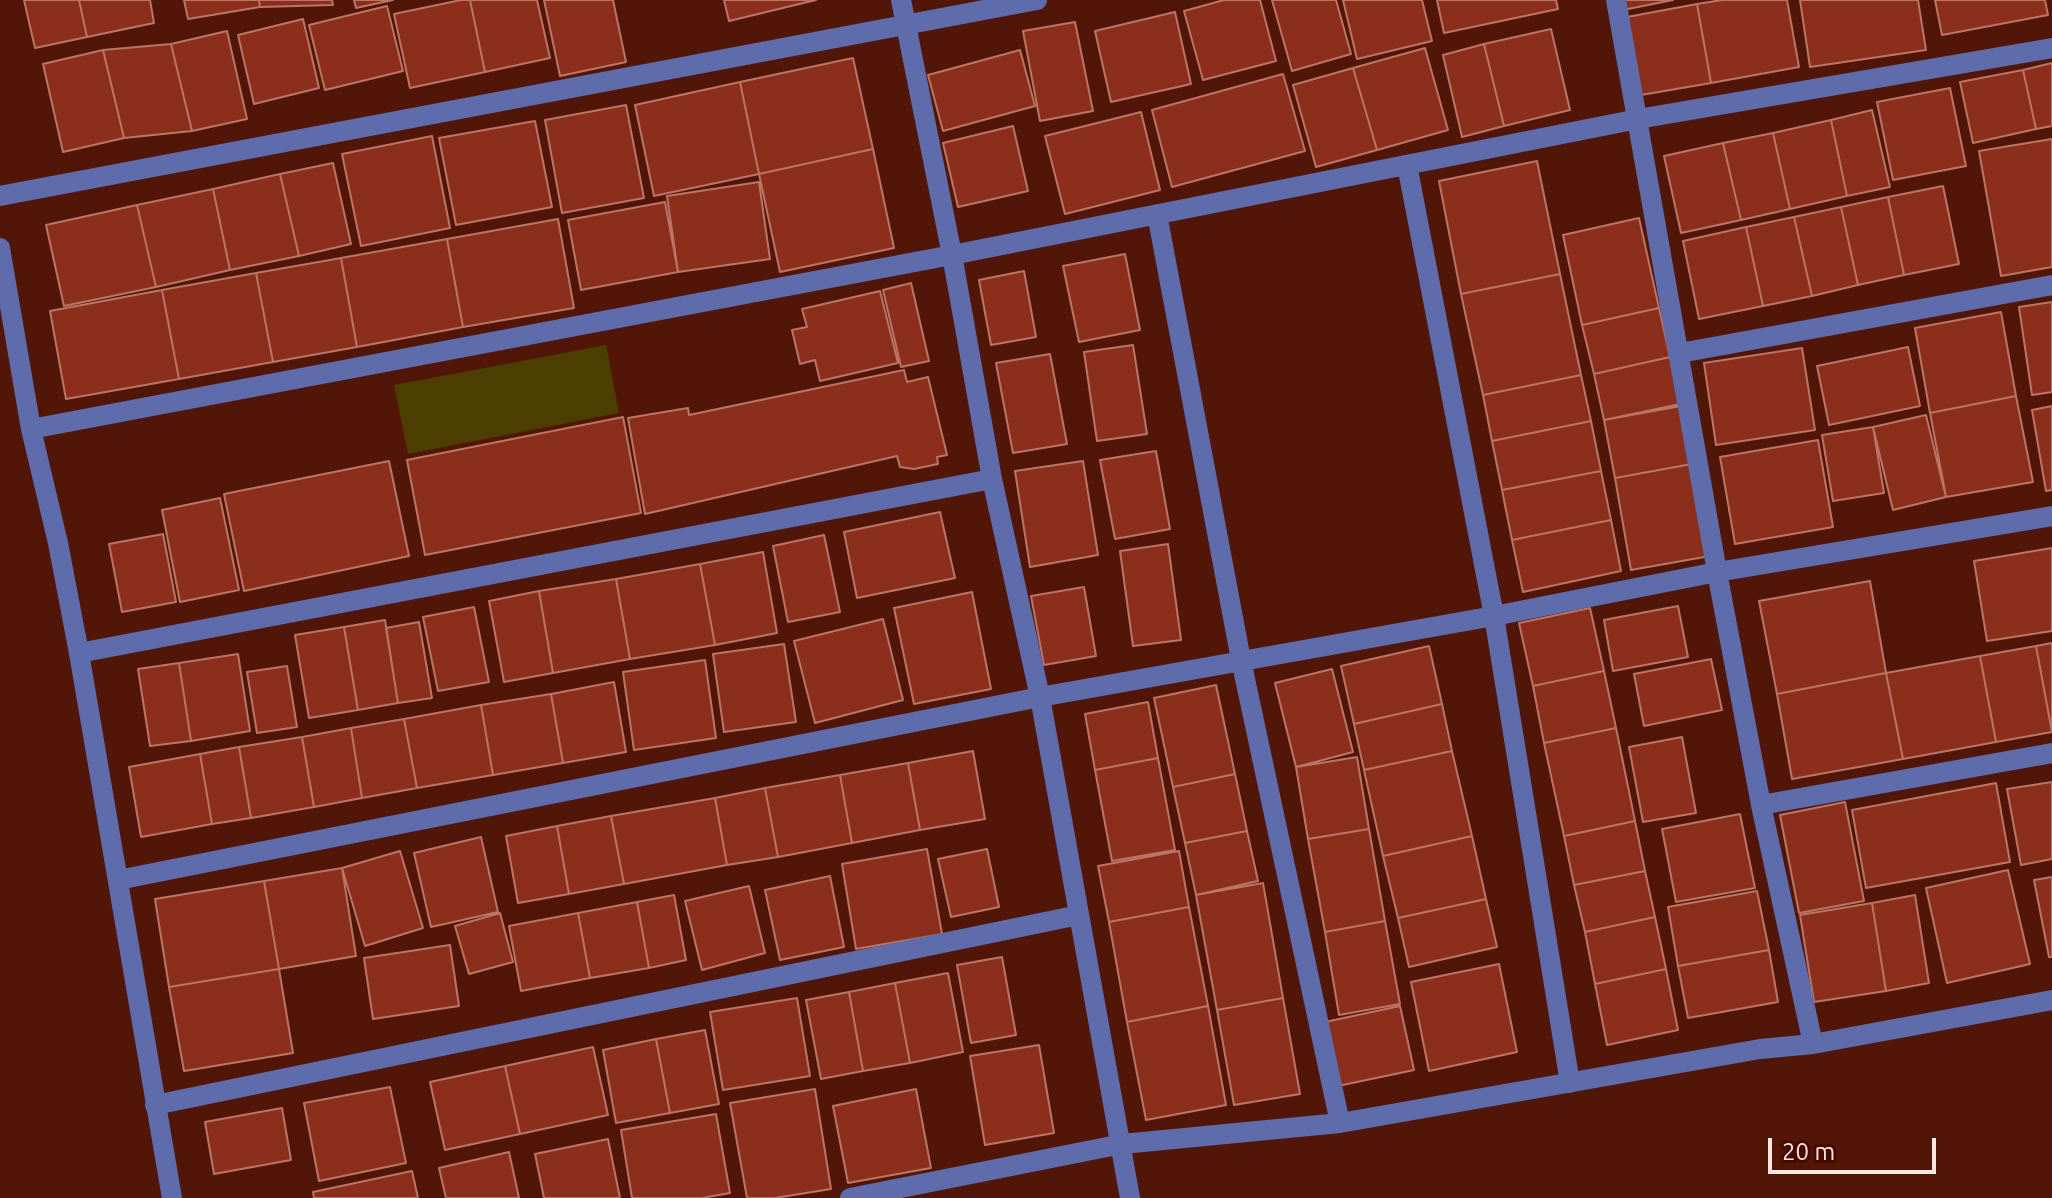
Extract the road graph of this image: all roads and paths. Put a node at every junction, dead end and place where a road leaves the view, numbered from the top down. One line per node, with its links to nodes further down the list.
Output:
1 (901, 0): 4 (street)
2 (1037, 0): 4 (street)
3 (1616, 0): 6 (street)
4 (905, 25): 8 (street); 11 (street)
5 (2052, 48): 6 (street)
6 (1638, 119): 7 (street); 13 (street)
7 (1407, 165): 9 (street); 18 (street)
8 (0, 196)
9 (1157, 214): 11 (street); 20 (street)
10 (0, 248): 14 (street)
11 (952, 255): 14 (street); 15 (street)
12 (2052, 285): 13 (street)
13 (1680, 353): 17 (street)
14 (31, 429): 19 (street)
15 (992, 479): 19 (street); 21 (street)
16 (2052, 516): 17 (street)
17 (1717, 572): 18 (street); 23 (street)
18 (1494, 616): 20 (street); 28 (street)
19 (79, 653): 24 (street)
20 (1241, 660): 21 (street); 30 (street)
21 (1040, 697): 24 (street); 25 (street)
22 (2052, 753): 23 (street)
23 (1761, 805): 27 (street)
24 (118, 880): 29 (street)
25 (1079, 915): 29 (street); 31 (street)
26 (2052, 1000): 27 (street)
27 (1813, 1044): 28 (street)
28 (1570, 1083): 30 (street)
29 (155, 1105): 32 (street)
30 (1340, 1123): 31 (street)
31 (1122, 1144): 33 (street); 34 (street)
32 (172, 1198)
33 (850, 1198)
34 (1130, 1198)

